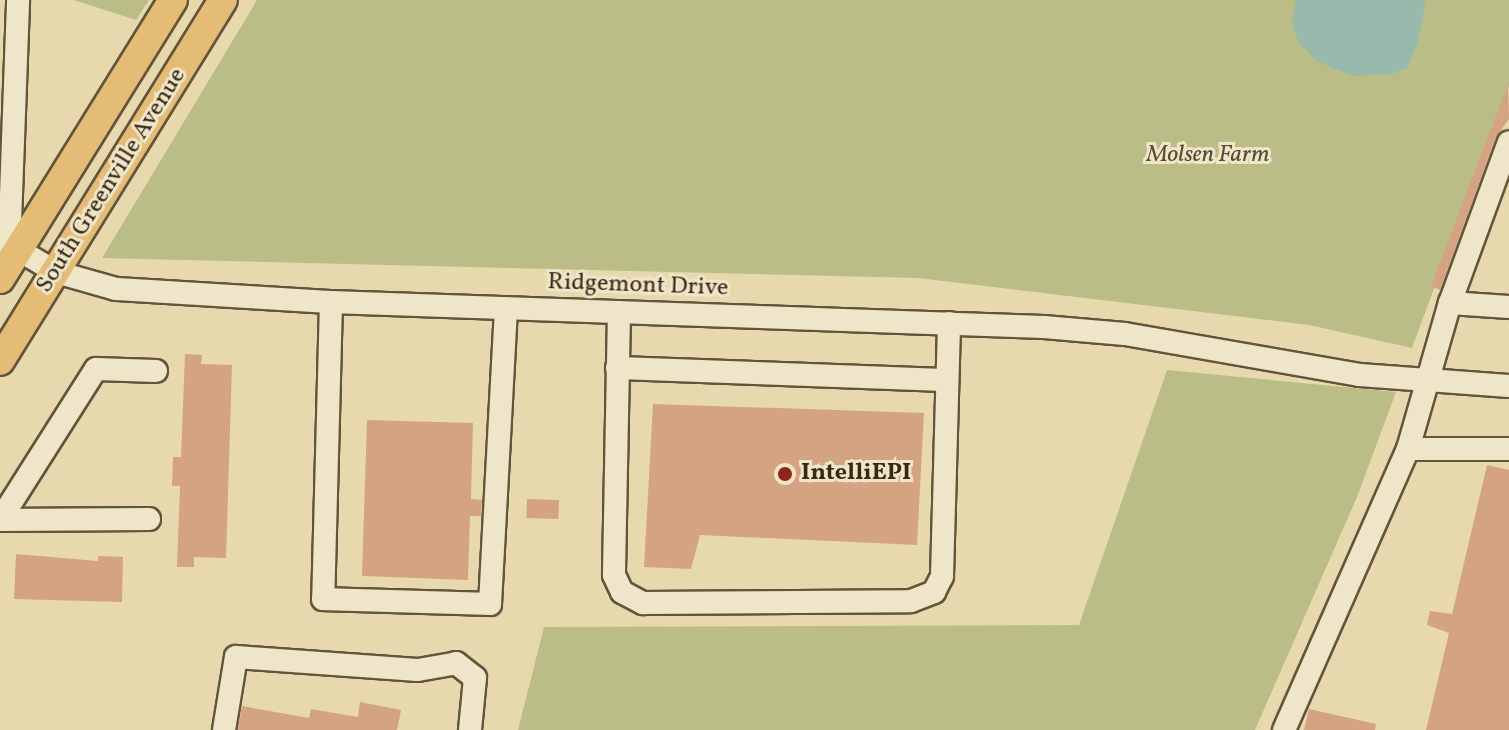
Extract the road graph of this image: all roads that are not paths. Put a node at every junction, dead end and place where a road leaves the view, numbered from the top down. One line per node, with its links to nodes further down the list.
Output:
1 (18, 0): 5 (street)
2 (173, 0): 5 (main road, South Greenville Avenue)
3 (223, 0): 6 (main road, South Greenville Avenue)
4 (1509, 142): 9 (street)
5 (9, 245): 6 (street, Ridgemont Drive); 7 (main road, South Greenville Avenue)
6 (56, 272): 8 (street, Ridgemont Drive); 14 (main road, South Greenville Avenue)
7 (0, 279)
8 (331, 302): 11 (street, Ridgemont Drive); 11 (street)
9 (1450, 303): 10 (street); 18 (street)
10 (1509, 307)
11 (506, 308): 12 (street, Ridgemont Drive)
12 (619, 312): 13 (street, Ridgemont Drive); 15 (street)
13 (949, 323): 17 (street); 18 (street, Ridgemont Drive)
14 (0, 361)
15 (617, 368): 17 (street); 17 (street)
16 (156, 371): 23 (street)
17 (947, 380)
18 (1426, 380): 19 (street, Ridgemont Drive); 20 (street)
19 (1509, 386)
20 (1408, 449): 21 (street); 26 (street)
21 (1509, 449)
22 (149, 519): 23 (street)
23 (0, 520)
24 (224, 730): 25 (street)
25 (470, 730)
26 (1284, 730)

